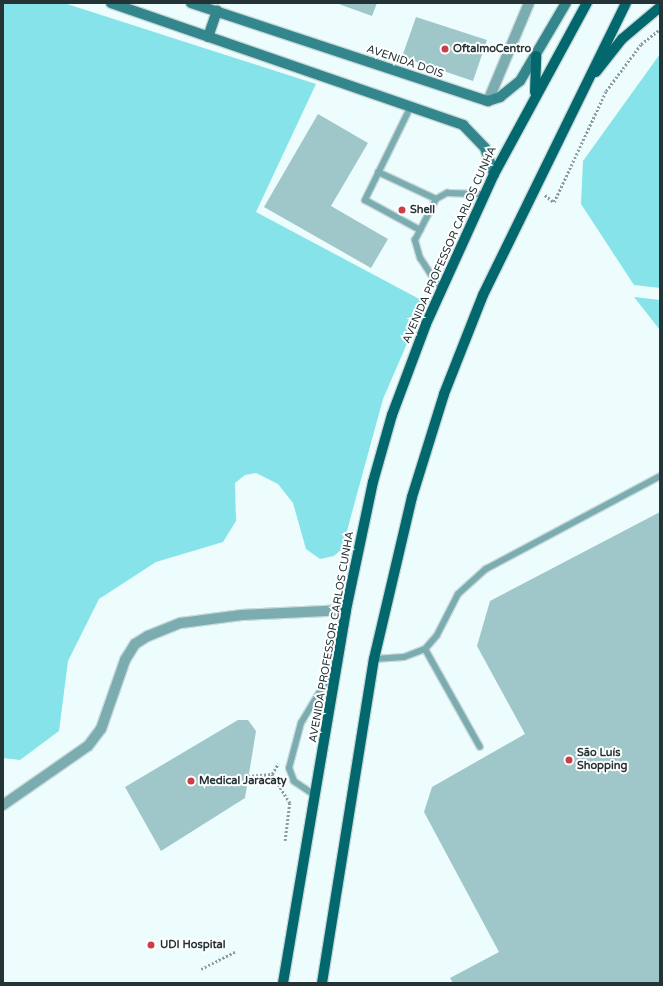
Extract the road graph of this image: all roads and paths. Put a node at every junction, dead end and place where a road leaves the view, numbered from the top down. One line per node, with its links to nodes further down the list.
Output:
1 (110, 3): 10 (main road)
2 (192, 3): 8 (main road, AVENIDA DOIS)
3 (529, 3): 14 (street)
4 (566, 3): 11 (main road)
5 (587, 3): 13 (main road, AVENIDA PROFESSOR CARLOS CUNHA)
6 (626, 3): 12 (main road)
7 (660, 7): 12 (main road)
8 (217, 12): 10 (main road); 14 (main road, AVENIDA DOIS)
9 (660, 29): 18 (path)
10 (208, 37): 15 (main road)
11 (536, 56): 13 (main road); 14 (main road)
12 (583, 88): 18 (main road)
13 (535, 94): 17 (main road, AVENIDA PROFESSOR CARLOS CUNHA)
14 (488, 101)
15 (411, 106): 16 (lane); 17 (main road)
16 (378, 172): 20 (lane); 21 (lane)
17 (494, 174): 19 (main road, AVENIDA PROFESSOR CARLOS CUNHA)
18 (533, 187): 26 (main road)
19 (485, 194): 20 (lane); 22 (main road, AVENIDA PROFESSOR CARLOS CUNHA)
20 (436, 199): 21 (lane)
21 (420, 230): 22 (lane)
22 (441, 290): 24 (main road, AVENIDA PROFESSOR CARLOS CUNHA)
23 (660, 476): 25 (lane)
24 (346, 610): 27 (main road, AVENIDA PROFESSOR CARLOS CUNHA); 33 (street)
25 (425, 649): 26 (lane); 28 (lane)
26 (374, 659): 38 (main road)
27 (338, 662): 32 (main road, AVENIDA PROFESSOR CARLOS CUNHA); 32 (lane)
28 (480, 747)
29 (281, 758): 30 (path)
30 (272, 774): 31 (path); 34 (path)
31 (248, 776)
32 (316, 796): 37 (main road, AVENIDA PROFESSOR CARLOS CUNHA)
33 (3, 805)
34 (285, 841)
35 (235, 952): 36 (path)
36 (202, 969)
37 (283, 983)
38 (322, 983)

